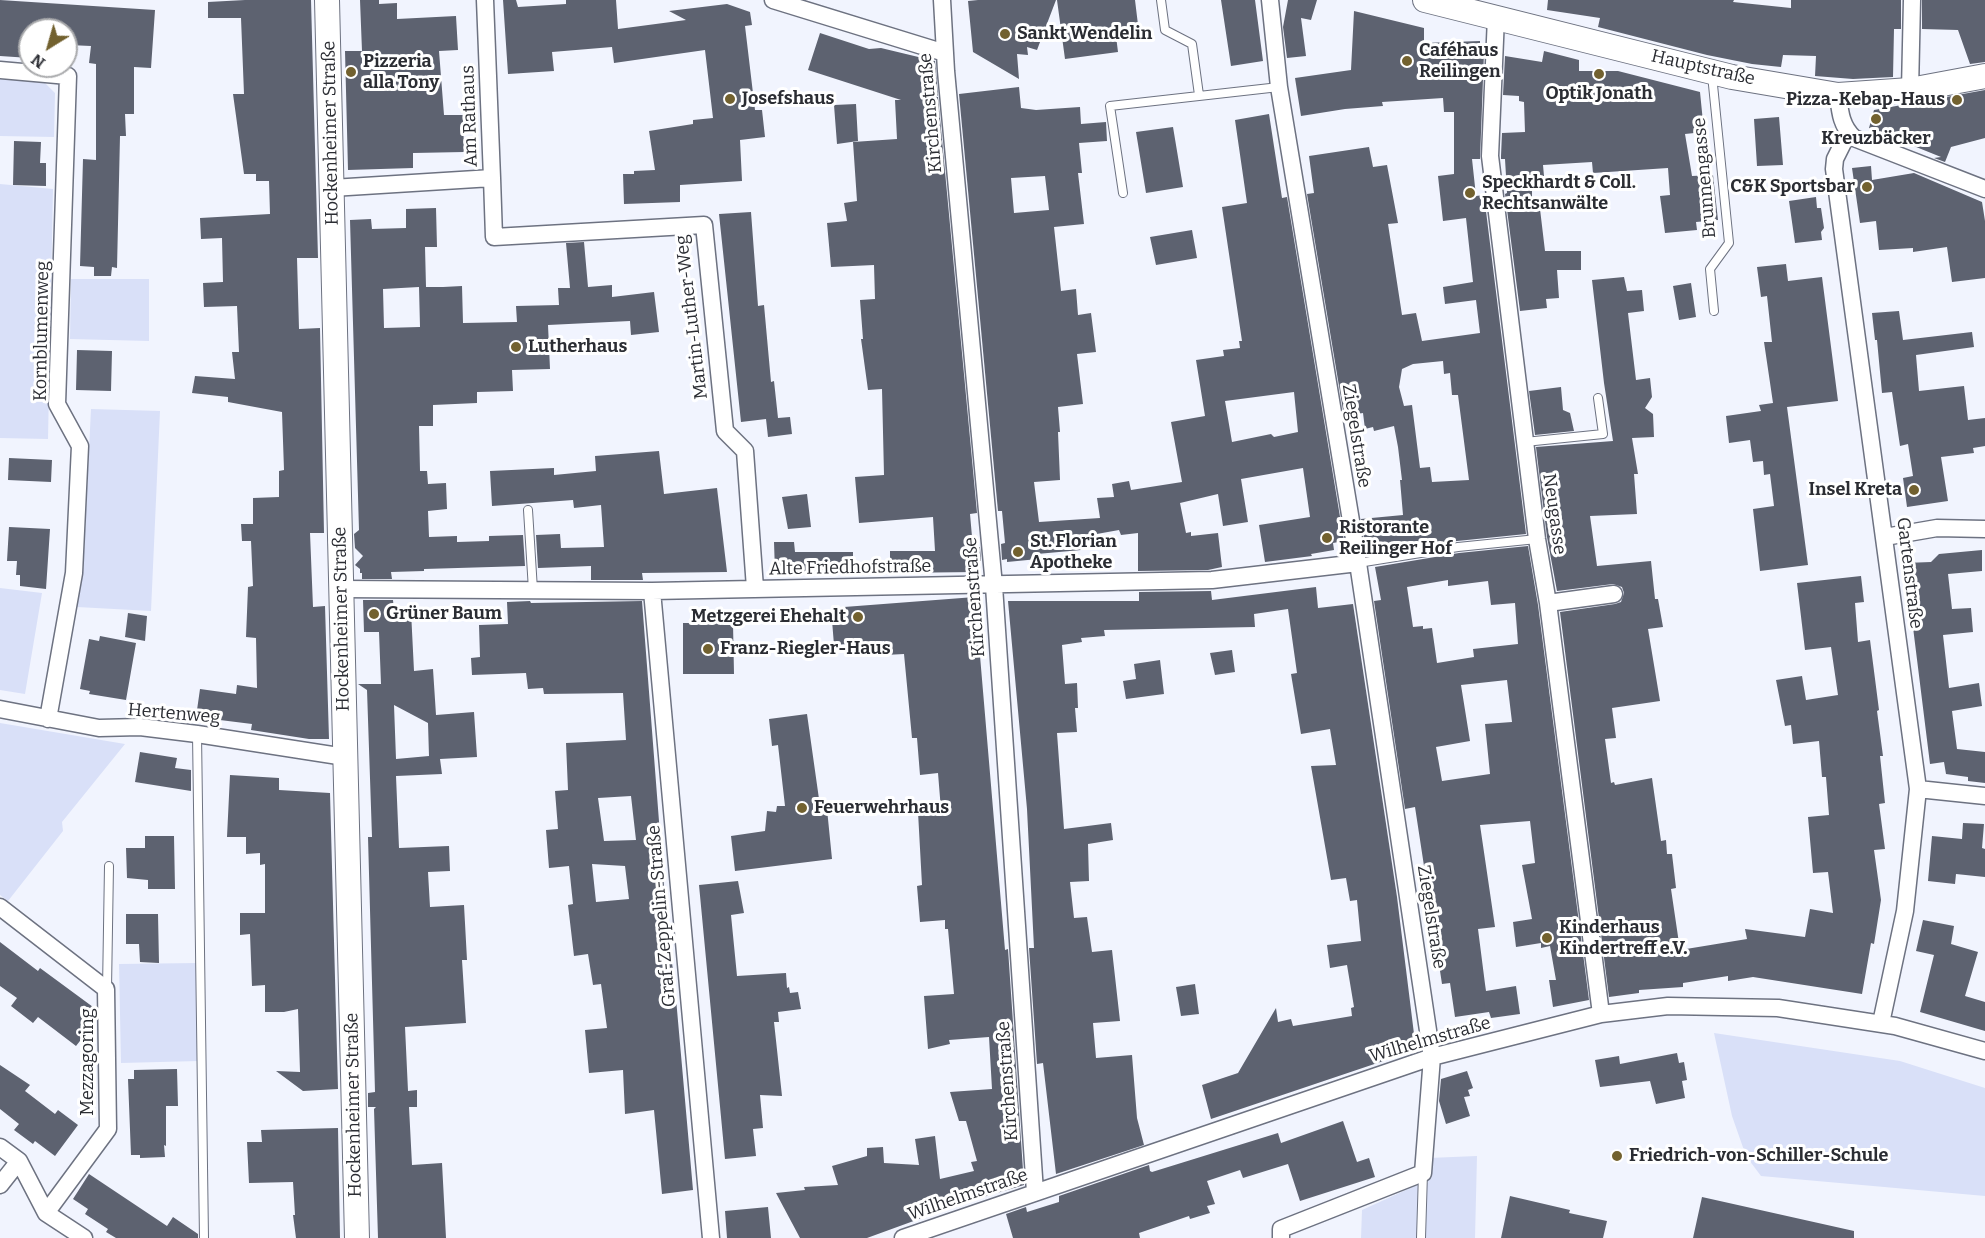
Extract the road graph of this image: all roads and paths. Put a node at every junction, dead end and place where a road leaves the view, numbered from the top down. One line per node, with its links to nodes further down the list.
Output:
1 (327, 0): 20 (street, Hockenheimer Straße)
2 (485, 0): 19 (street, Am Rathaus)
3 (773, 0): 10 (street)
4 (942, 0): 10 (street, Kirchenstraße)
5 (1161, 0): 16 (lane)
6 (1270, 0): 14 (street, Ziegelstraße)
7 (1425, 0): 9 (street, Hauptstraße)
8 (1912, 0): 15 (street)
9 (1496, 17): 12 (street, Hauptstraße); 25 (street, Neugasse)
10 (945, 53): 31 (street, Kirchenstraße)
11 (0, 70): 39 (street, Kornblumenweg)
12 (1711, 72): 17 (street, Hauptstraße); 23 (lane, Brunnengasse)
13 (1985, 76): 15 (street, Hauptstraße)
14 (1279, 87): 16 (lane); 30 (street, Ziegelstraße)
15 (1910, 90): 17 (street, Hauptstraße)
16 (1199, 95): 22 (lane)
17 (1839, 95): 18 (street)
18 (1848, 133): 21 (street); 28 (street, Gartenstraße)
19 (492, 178): 20 (street, Am Rathaus); 32 (street, Martin-Luther-Weg)
20 (332, 188): 33 (street, Hockenheimer Straße)
21 (1985, 189)
22 (1123, 193)
23 (1714, 311)
24 (1598, 398): 25 (lane)
25 (1525, 442): 29 (street, Neugasse)
26 (528, 510): 34 (lane)
27 (1985, 529): 28 (street)
28 (1885, 537): 42 (street, Gartenstraße)
29 (1537, 539): 30 (lane); 37 (street, Neugasse)
30 (1358, 563): 31 (street, Alte Friedhofstraße); 50 (street, Ziegelstraße)
31 (994, 586): 32 (street, Alte Friedhofstraße); 55 (street, Kirchenstraße)
32 (755, 588): 35 (street, Alte Friedhofstraße)
33 (341, 589): 34 (street, Alte Friedhofstraße); 41 (street, Hockenheimer Straße)
34 (533, 590): 35 (street, Alte Friedhofstraße)
35 (652, 591): 60 (street, Graf-Zeppelin-Straße)
36 (1614, 594): 37 (street)
37 (1548, 603): 47 (street, Neugasse)
38 (0, 709): 39 (street, Hertenweg)
39 (48, 718): 40 (street, Hertenweg)
40 (197, 734): 41 (street, Hertenweg); 58 (lane)
41 (345, 757): 59 (street, Hockenheimer Straße)
42 (1918, 789): 43 (street); 48 (street, Gartenstraße)
43 (1985, 796)
44 (109, 866): 46 (lane)
45 (0, 907): 46 (street, Mezzagoring)
46 (106, 989): 56 (street, Mezzagoring)
47 (1601, 1014): 48 (street, Wilhelmstraße); 50 (street, Wilhelmstraße)
48 (1881, 1023): 49 (street, Wilhelmstraße)
49 (1985, 1051)
50 (1432, 1057): 53 (street, Ziegelstraße); 55 (street, Wilhelmstraße)
51 (0, 1146): 52 (street)
52 (19, 1161): 54 (street); 56 (street)
53 (1423, 1173): 62 (street); 63 (lane)
54 (0, 1185)
55 (1035, 1192): 61 (street, Wilhelmstraße)
56 (46, 1213): 57 (street)
57 (84, 1238)
58 (204, 1238)
59 (357, 1238)
60 (711, 1238)
61 (903, 1238)
62 (1281, 1238)
63 (1421, 1238)

